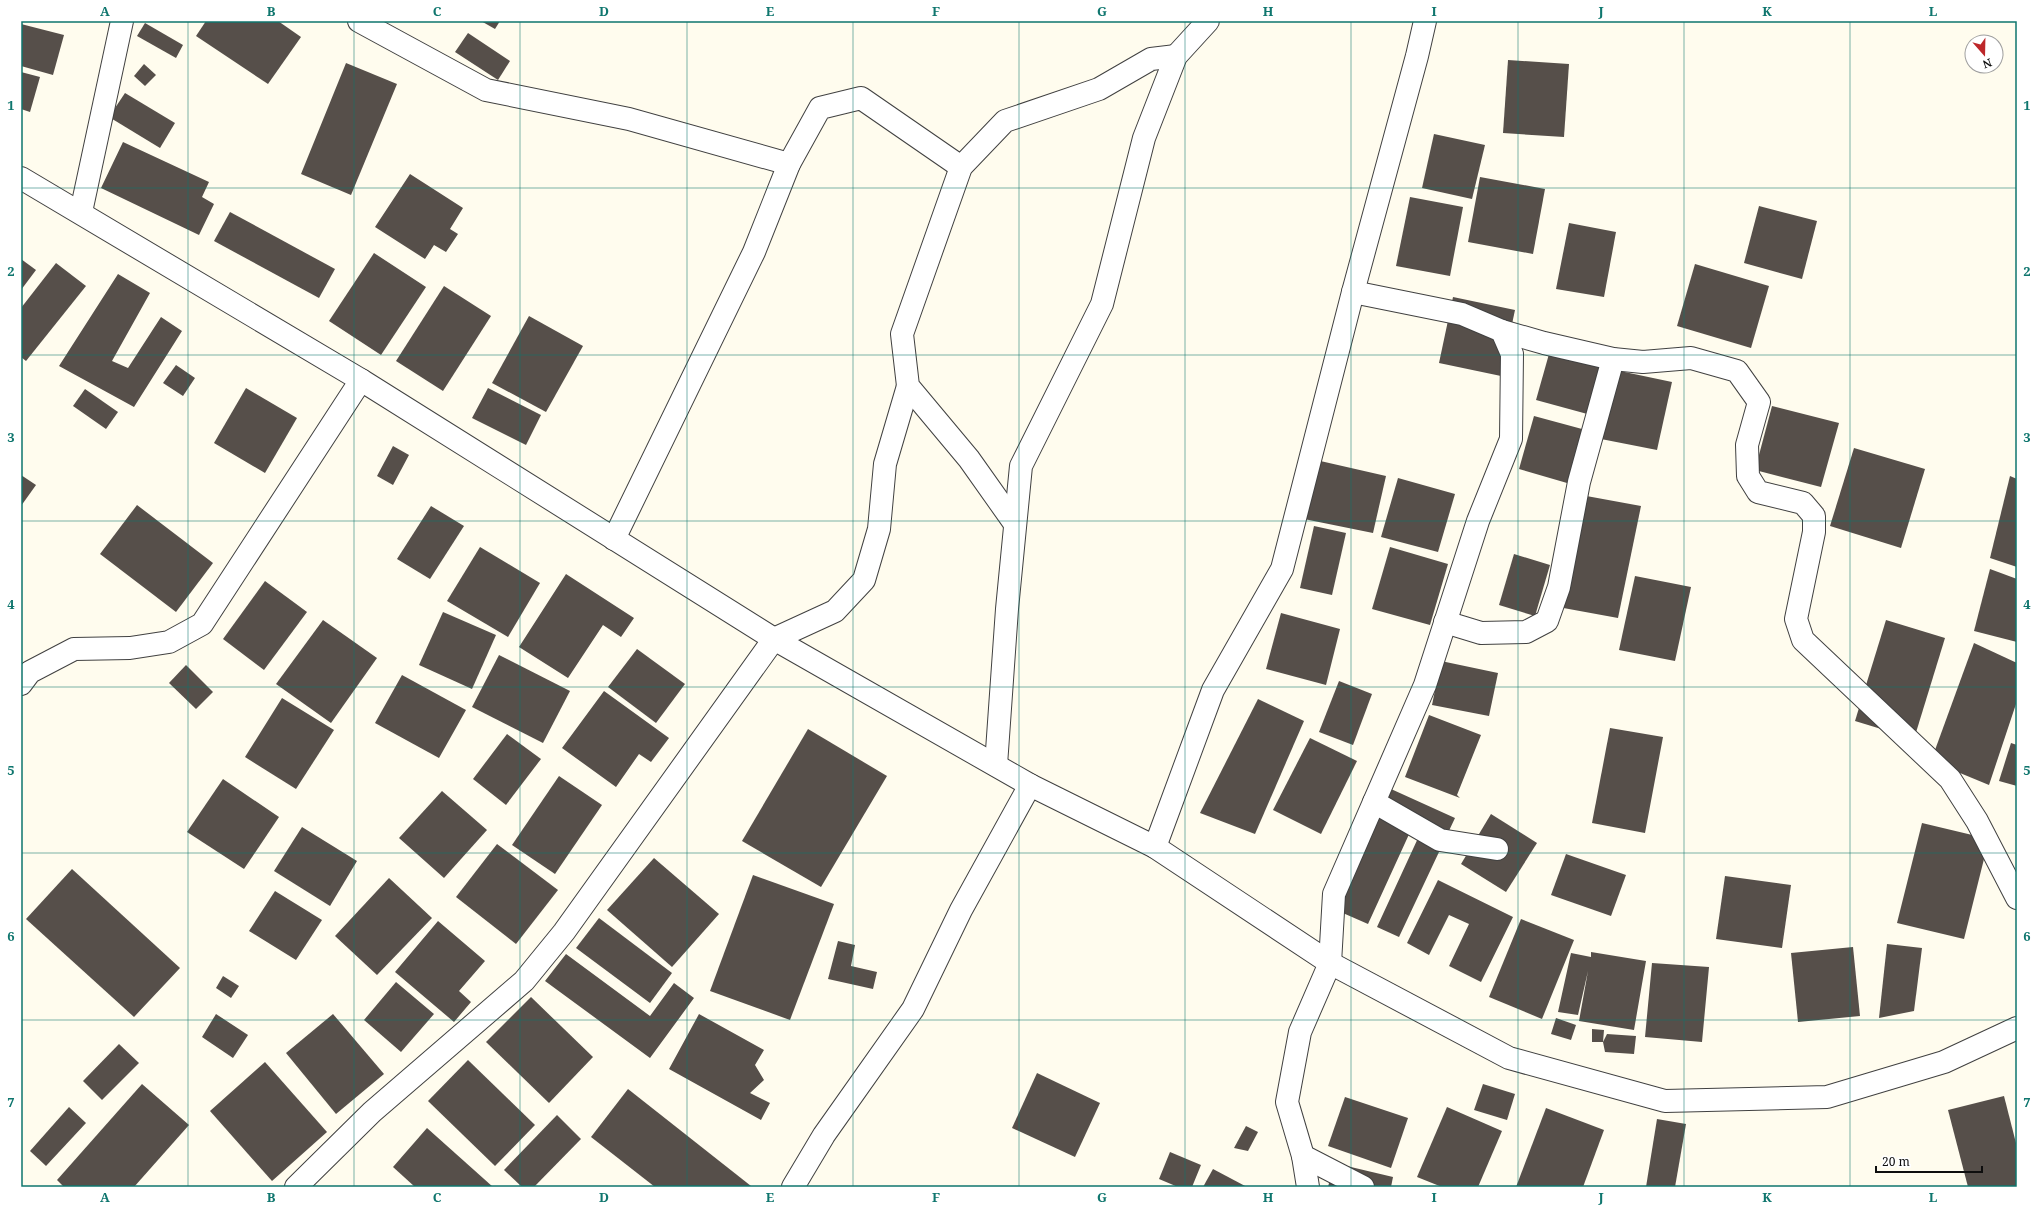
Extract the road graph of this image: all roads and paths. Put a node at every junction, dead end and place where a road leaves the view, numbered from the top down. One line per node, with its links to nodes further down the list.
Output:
1 (122, 21): 9 (street)
2 (359, 21): 6 (street)
3 (1208, 21): 5 (street)
4 (1425, 21): 10 (street)
5 (1176, 56): 7 (street); 15 (street)
6 (789, 164): 7 (street); 16 (street)
7 (961, 167): 14 (street)
8 (21, 178): 9 (street)
9 (82, 212): 13 (street)
10 (1353, 292): 11 (street); 23 (street)
11 (1502, 332): 12 (street); 17 (street)
12 (1613, 359): 17 (street); 25 (street)
13 (361, 380): 16 (street); 19 (street)
14 (908, 386): 15 (street); 18 (street)
15 (1015, 524): 20 (street)
16 (614, 539): 18 (street)
17 (1445, 622): 22 (street)
18 (774, 639): 20 (street); 29 (street)
19 (21, 684)
20 (996, 765): 21 (street)
21 (1030, 785): 23 (street); 30 (street)
22 (1374, 802): 24 (street); 26 (street)
23 (1155, 847): 26 (street)
24 (1497, 849)
25 (2017, 898)
26 (1330, 963): 27 (street); 28 (street)
27 (2017, 1028)
28 (1303, 1156): 31 (street); 32 (street)
29 (296, 1187)
30 (793, 1187)
31 (1308, 1187)
32 (1363, 1187)

